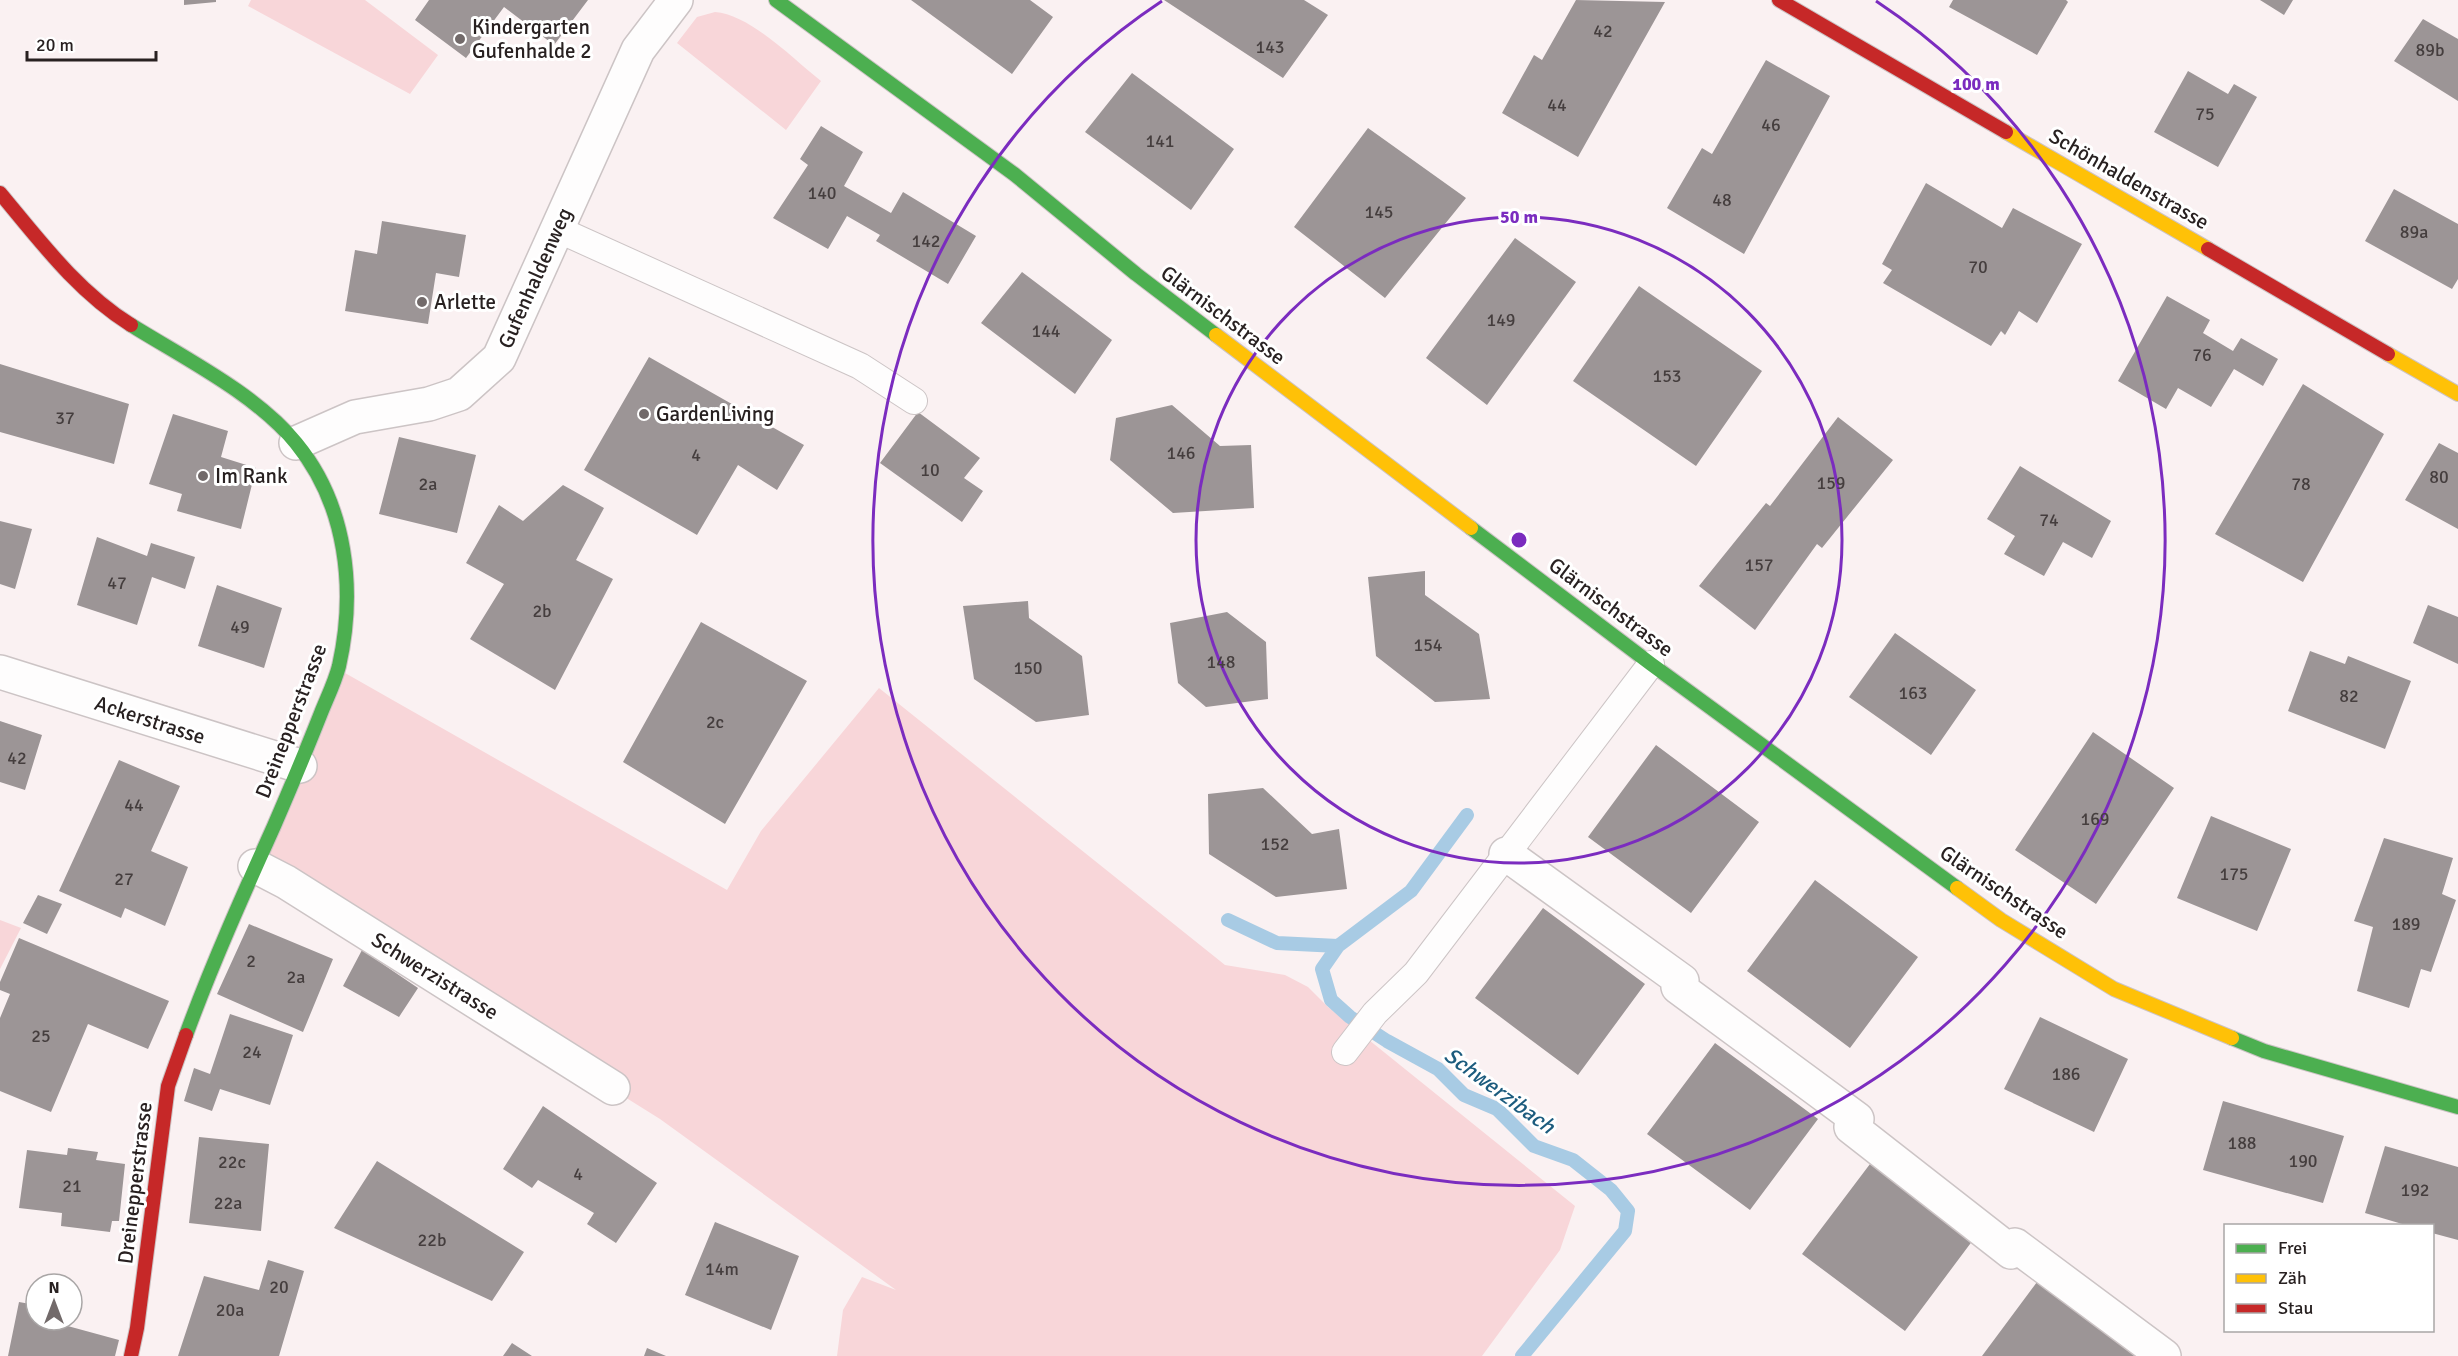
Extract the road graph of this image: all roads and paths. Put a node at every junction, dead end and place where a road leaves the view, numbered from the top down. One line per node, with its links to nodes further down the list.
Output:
1 (676, 0): 5 (street, Gufenhaldenweg)
2 (776, 0): 9 (street, Glärnischstrasse)
3 (1779, 0): 6 (street, Schönhaldenstrasse)
4 (0, 193): 8 (street, Dreinepperstrasse)
5 (557, 229): 7 (lane); 8 (street, Gufenhaldenweg)
6 (2458, 394)
7 (914, 401)
8 (296, 443): 11 (street, Dreinepperstrasse)
9 (1651, 664): 12 (lane); 16 (street, Glärnischstrasse)
10 (0, 672): 11 (street, Ackerstrasse)
11 (300, 766): 13 (street, Dreinepperstrasse)
12 (1506, 854): 14 (lane); 18 (street)
13 (255, 866): 15 (street, Schwerzistrasse); 17 (street, Dreinepperstrasse)
14 (1345, 1052)
15 (613, 1088)
16 (2458, 1107)
17 (131, 1356)
18 (2164, 1356)

